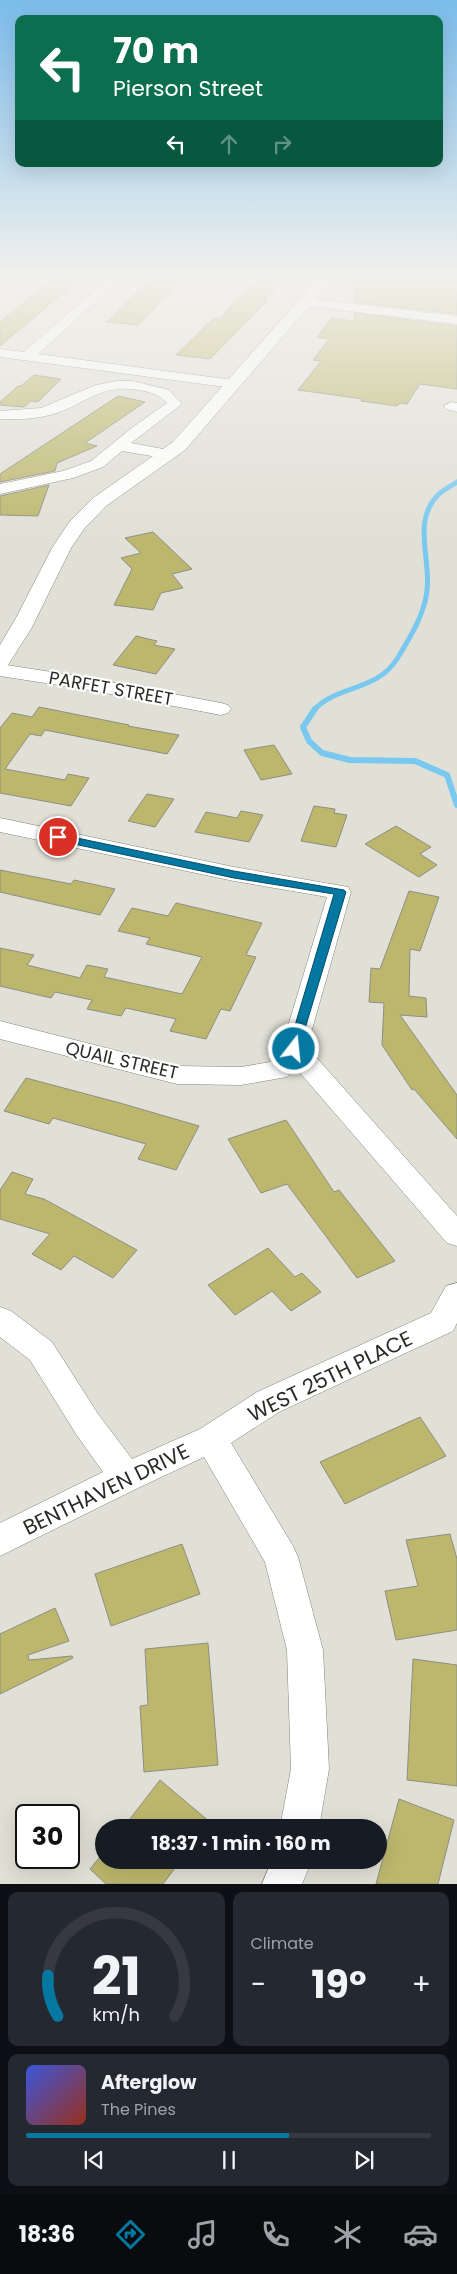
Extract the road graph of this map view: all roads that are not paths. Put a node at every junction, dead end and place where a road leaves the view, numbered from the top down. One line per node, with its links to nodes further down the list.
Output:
1 (92, 365): 3 (street)
2 (250, 365): 3 (street)
3 (233, 384): 6 (street)
4 (0, 415): 5 (street)
5 (125, 441): 6 (street); 7 (street)
6 (174, 450): 8 (street)
7 (0, 489)
8 (0, 660)
9 (0, 670): 10 (street, PARFET STREET)
10 (221, 709)
11 (0, 825): 13 (street)
12 (0, 1030): 13 (street, QUAIL STREET)
13 (294, 1049): 14 (street)
14 (457, 1235)
15 (457, 1294): 17 (street, WEST 25TH PLACE)
16 (0, 1320): 18 (street)
17 (212, 1439): 18 (street, BENTHAVEN DRIVE); 20 (street)
18 (126, 1477): 19 (street, BENTHAVEN DRIVE)
19 (0, 1540)
20 (301, 1819)
21 (288, 1869): 22 (street)
22 (282, 1884)

